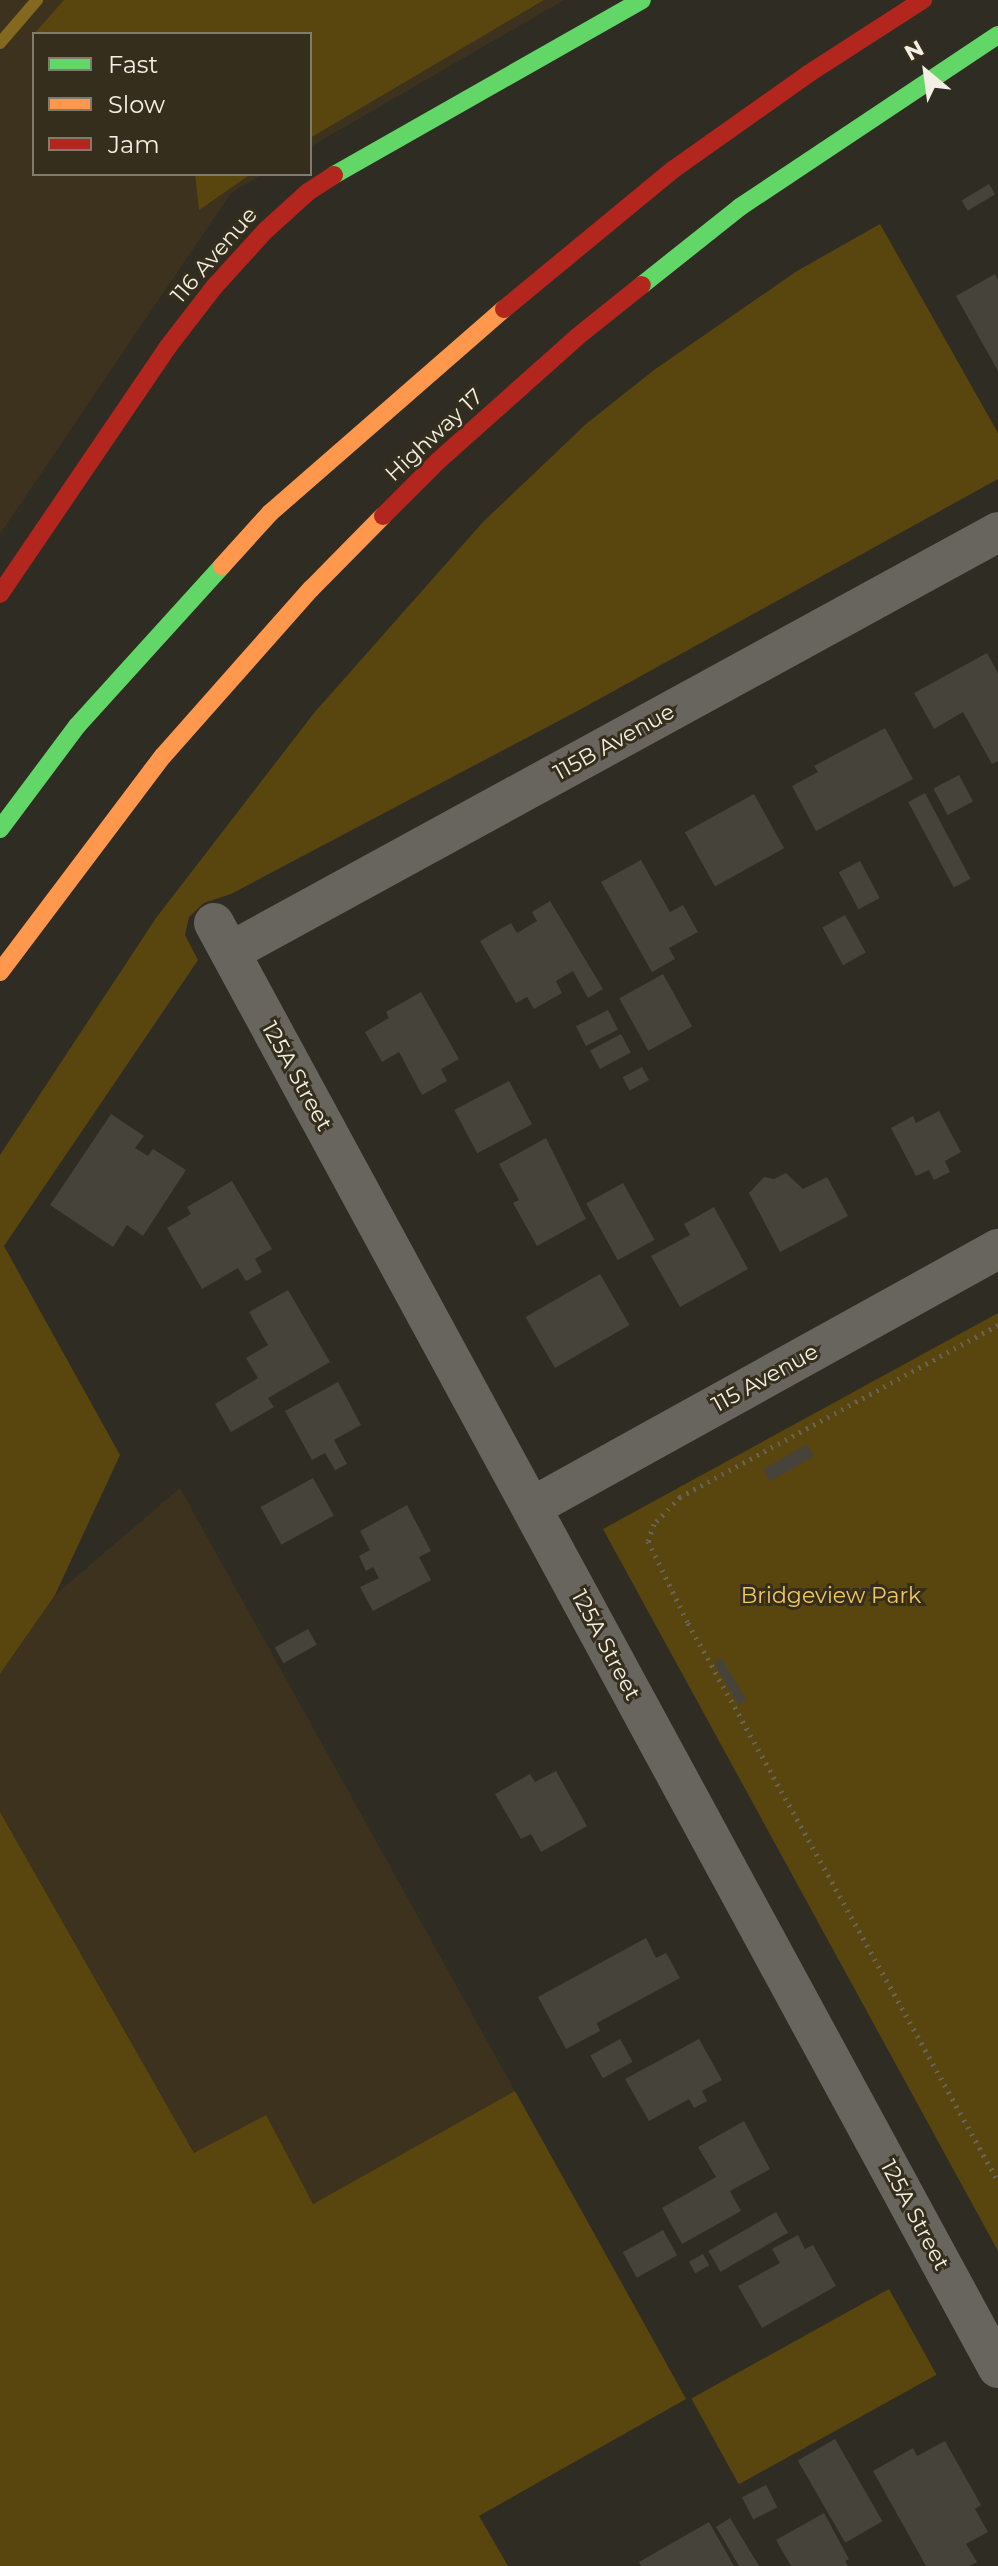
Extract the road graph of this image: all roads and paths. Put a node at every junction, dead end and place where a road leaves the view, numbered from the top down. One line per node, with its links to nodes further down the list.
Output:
1 (642, 0): 5 (main road, 116 Avenue)
2 (923, 0): 6 (main road)
3 (998, 35): 8 (main road, Highway 17)
4 (998, 532): 7 (street, 115B Avenue)
5 (0, 594)
6 (0, 829)
7 (222, 937): 11 (street, 125A Street)
8 (0, 972)
9 (998, 1249): 11 (street, 115 Avenue)
10 (998, 1325): 12 (path)
11 (532, 1507): 13 (street, 125A Street)
12 (998, 2181)
13 (998, 2368)

